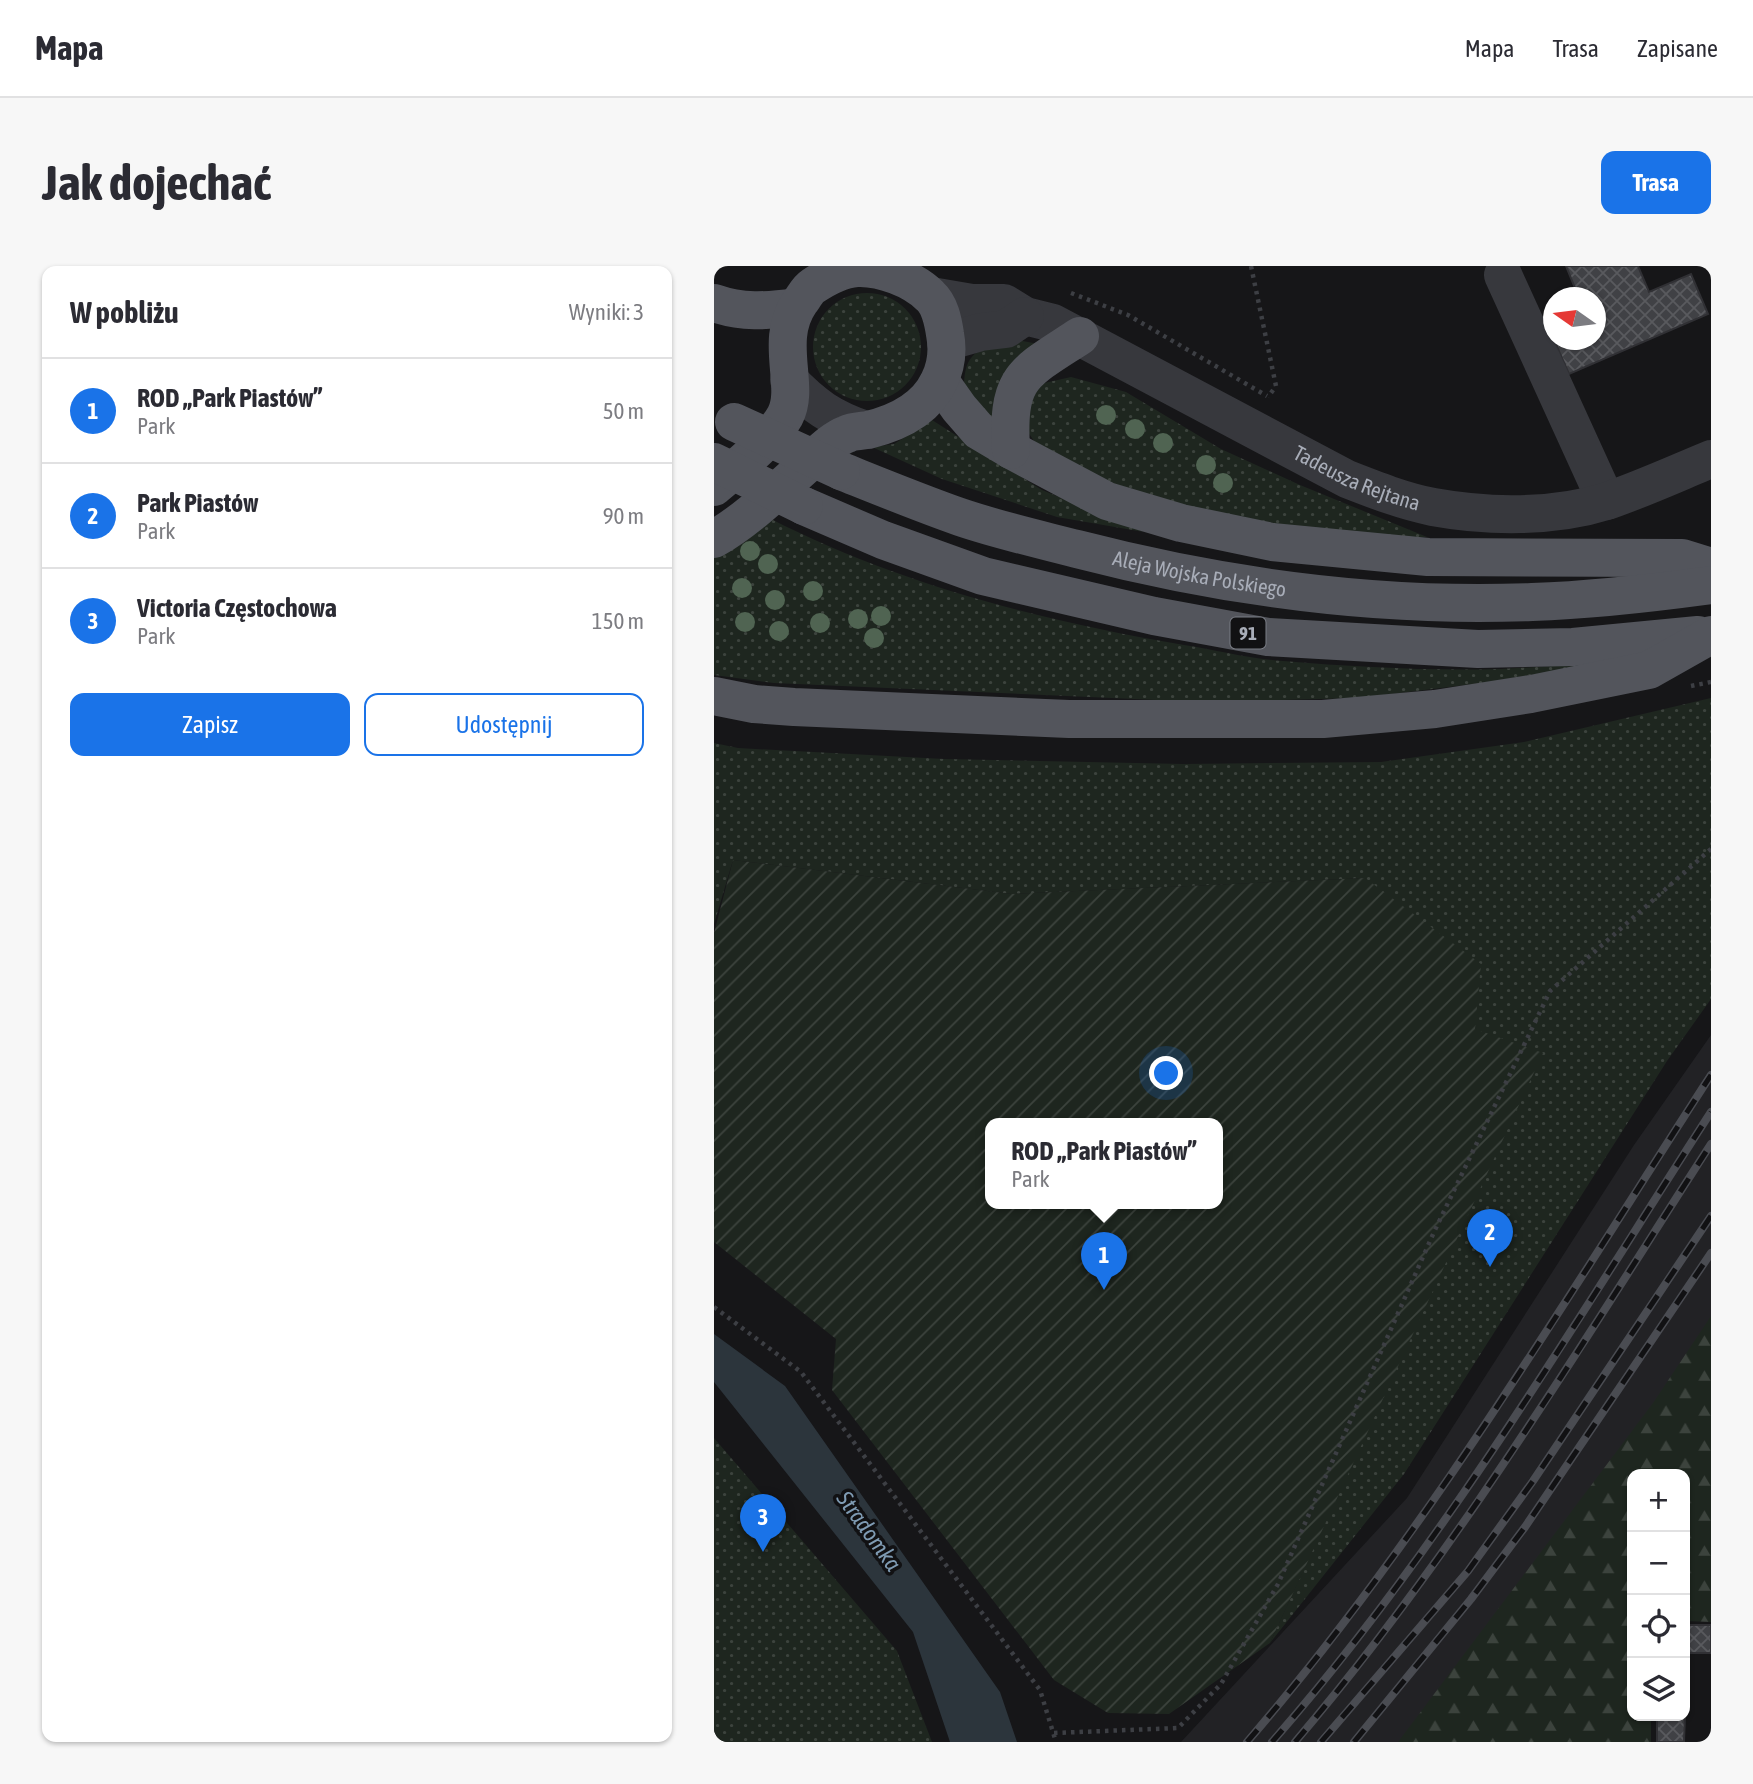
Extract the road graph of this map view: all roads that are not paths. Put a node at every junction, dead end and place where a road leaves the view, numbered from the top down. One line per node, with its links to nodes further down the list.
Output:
1 (1503, 275): 16 (street)
2 (931, 296): 4 (main road); 5 (street, Tadeusza Rejtana); 7 (main road)
3 (714, 303): 4 (main road)
4 (796, 307): 8 (main road)
5 (1025, 316): 6 (street, Tadeusza Rejtana); 7 (street)
6 (1080, 336): 12 (main road); 16 (street, Tadeusza Rejtana)
7 (946, 342): 9 (main road)
8 (789, 380): 11 (street); 15 (main road)
9 (940, 381): 11 (main road); 12 (main road)
10 (724, 416): 19 (main road, Aleja Wojska Polskiego / 91, bridge)
11 (866, 430): 17 (main road)
12 (1010, 450): 18 (main road)
13 (1711, 459): 16 (street, Tadeusza Rejtana)
14 (714, 462): 20 (main road, 91, bridge)
15 (714, 486)
16 (1606, 501)
17 (714, 539)
18 (1711, 567)
19 (1711, 584)
20 (1711, 634): 21 (main road)
21 (714, 696)

